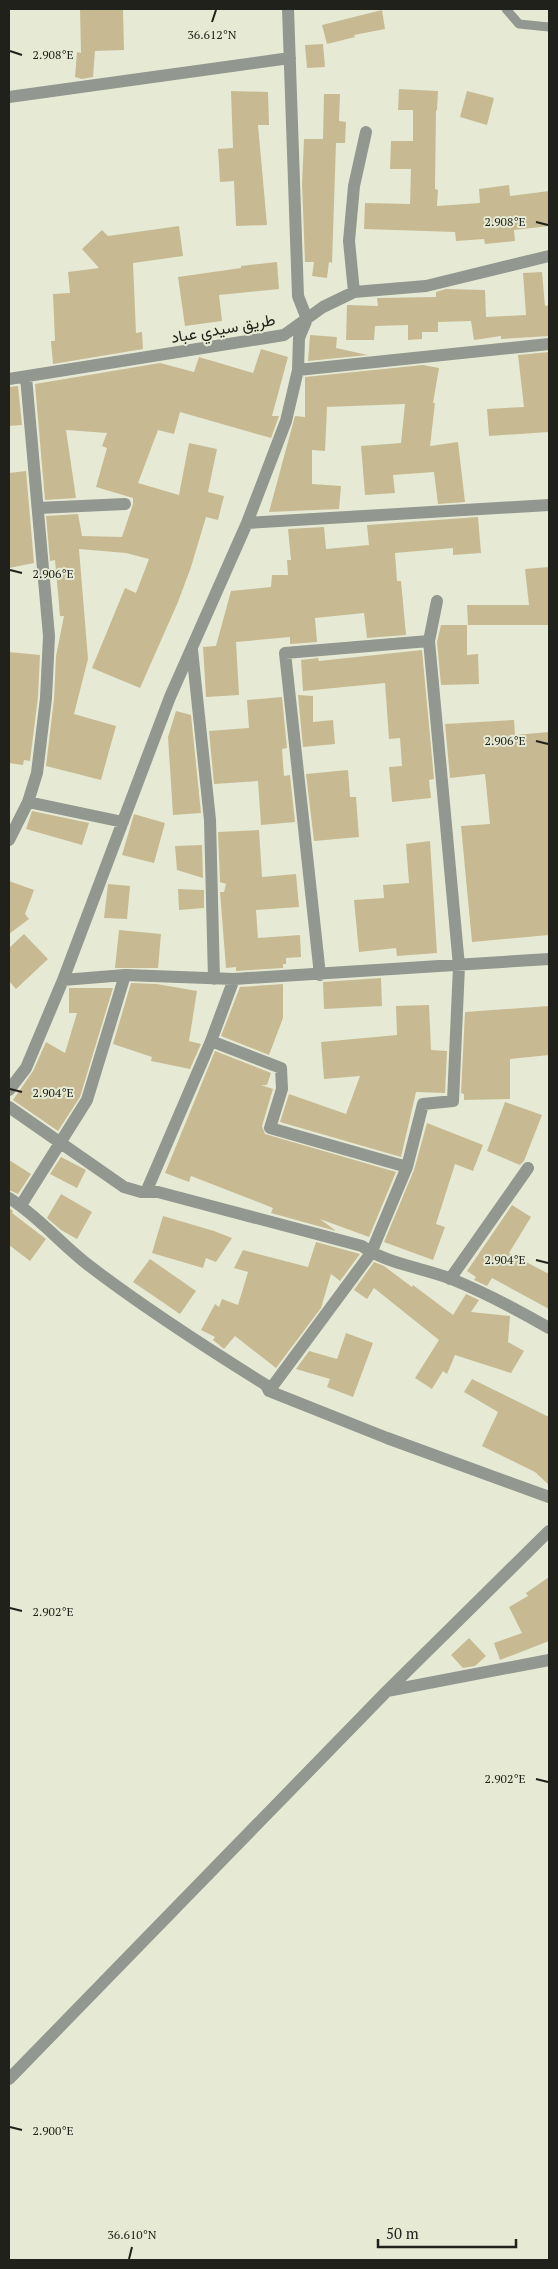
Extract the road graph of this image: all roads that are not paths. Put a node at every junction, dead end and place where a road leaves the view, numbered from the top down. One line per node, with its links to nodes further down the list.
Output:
1 (288, 9): 4 (street)
2 (506, 9): 3 (lane)
3 (549, 27)
4 (290, 58): 5 (street); 9 (street)
5 (9, 97)
6 (366, 132): 8 (street)
7 (549, 256): 8 (street, طريق سيدي عباد)
8 (354, 292): 9 (street, طريق سيدي عباد)
9 (308, 319): 11 (street); 12 (street, طريق سيدي عباد)
10 (549, 344): 11 (street)
11 (298, 370): 17 (street)
12 (26, 377): 13 (street, طريق سيدي عباد); 16 (street)
13 (9, 379)
14 (124, 504): 16 (street)
15 (549, 505): 17 (street)
16 (38, 508): 21 (street)
17 (247, 524): 20 (street)
18 (437, 601): 19 (street)
19 (429, 641): 25 (street); 27 (street)
20 (192, 649): 22 (street); 28 (street)
21 (28, 802): 22 (street); 23 (street)
22 (123, 822): 30 (street)
23 (9, 840)
24 (549, 960): 25 (street)
25 (459, 966): 27 (street); 35 (street)
26 (126, 975): 28 (street); 30 (street); 34 (street)
27 (320, 975): 29 (street)
28 (214, 979): 29 (street)
29 (234, 979): 31 (street)
30 (64, 980): 32 (street)
31 (211, 1041): 35 (street); 37 (street)
32 (9, 1090)
33 (9, 1107): 34 (street)
34 (61, 1145): 37 (street); 39 (street)
35 (407, 1167): 40 (street)
36 (528, 1168): 41 (street)
37 (146, 1192): 40 (street)
38 (9, 1198): 39 (street)
39 (21, 1205): 43 (street)
40 (371, 1253): 41 (street); 43 (street)
41 (450, 1279): 42 (street)
42 (549, 1328)
43 (269, 1391): 44 (street)
44 (549, 1497)
45 (549, 1532): 47 (street)
46 (549, 1660): 47 (street)
47 (387, 1691): 48 (street)
48 (9, 2080)

